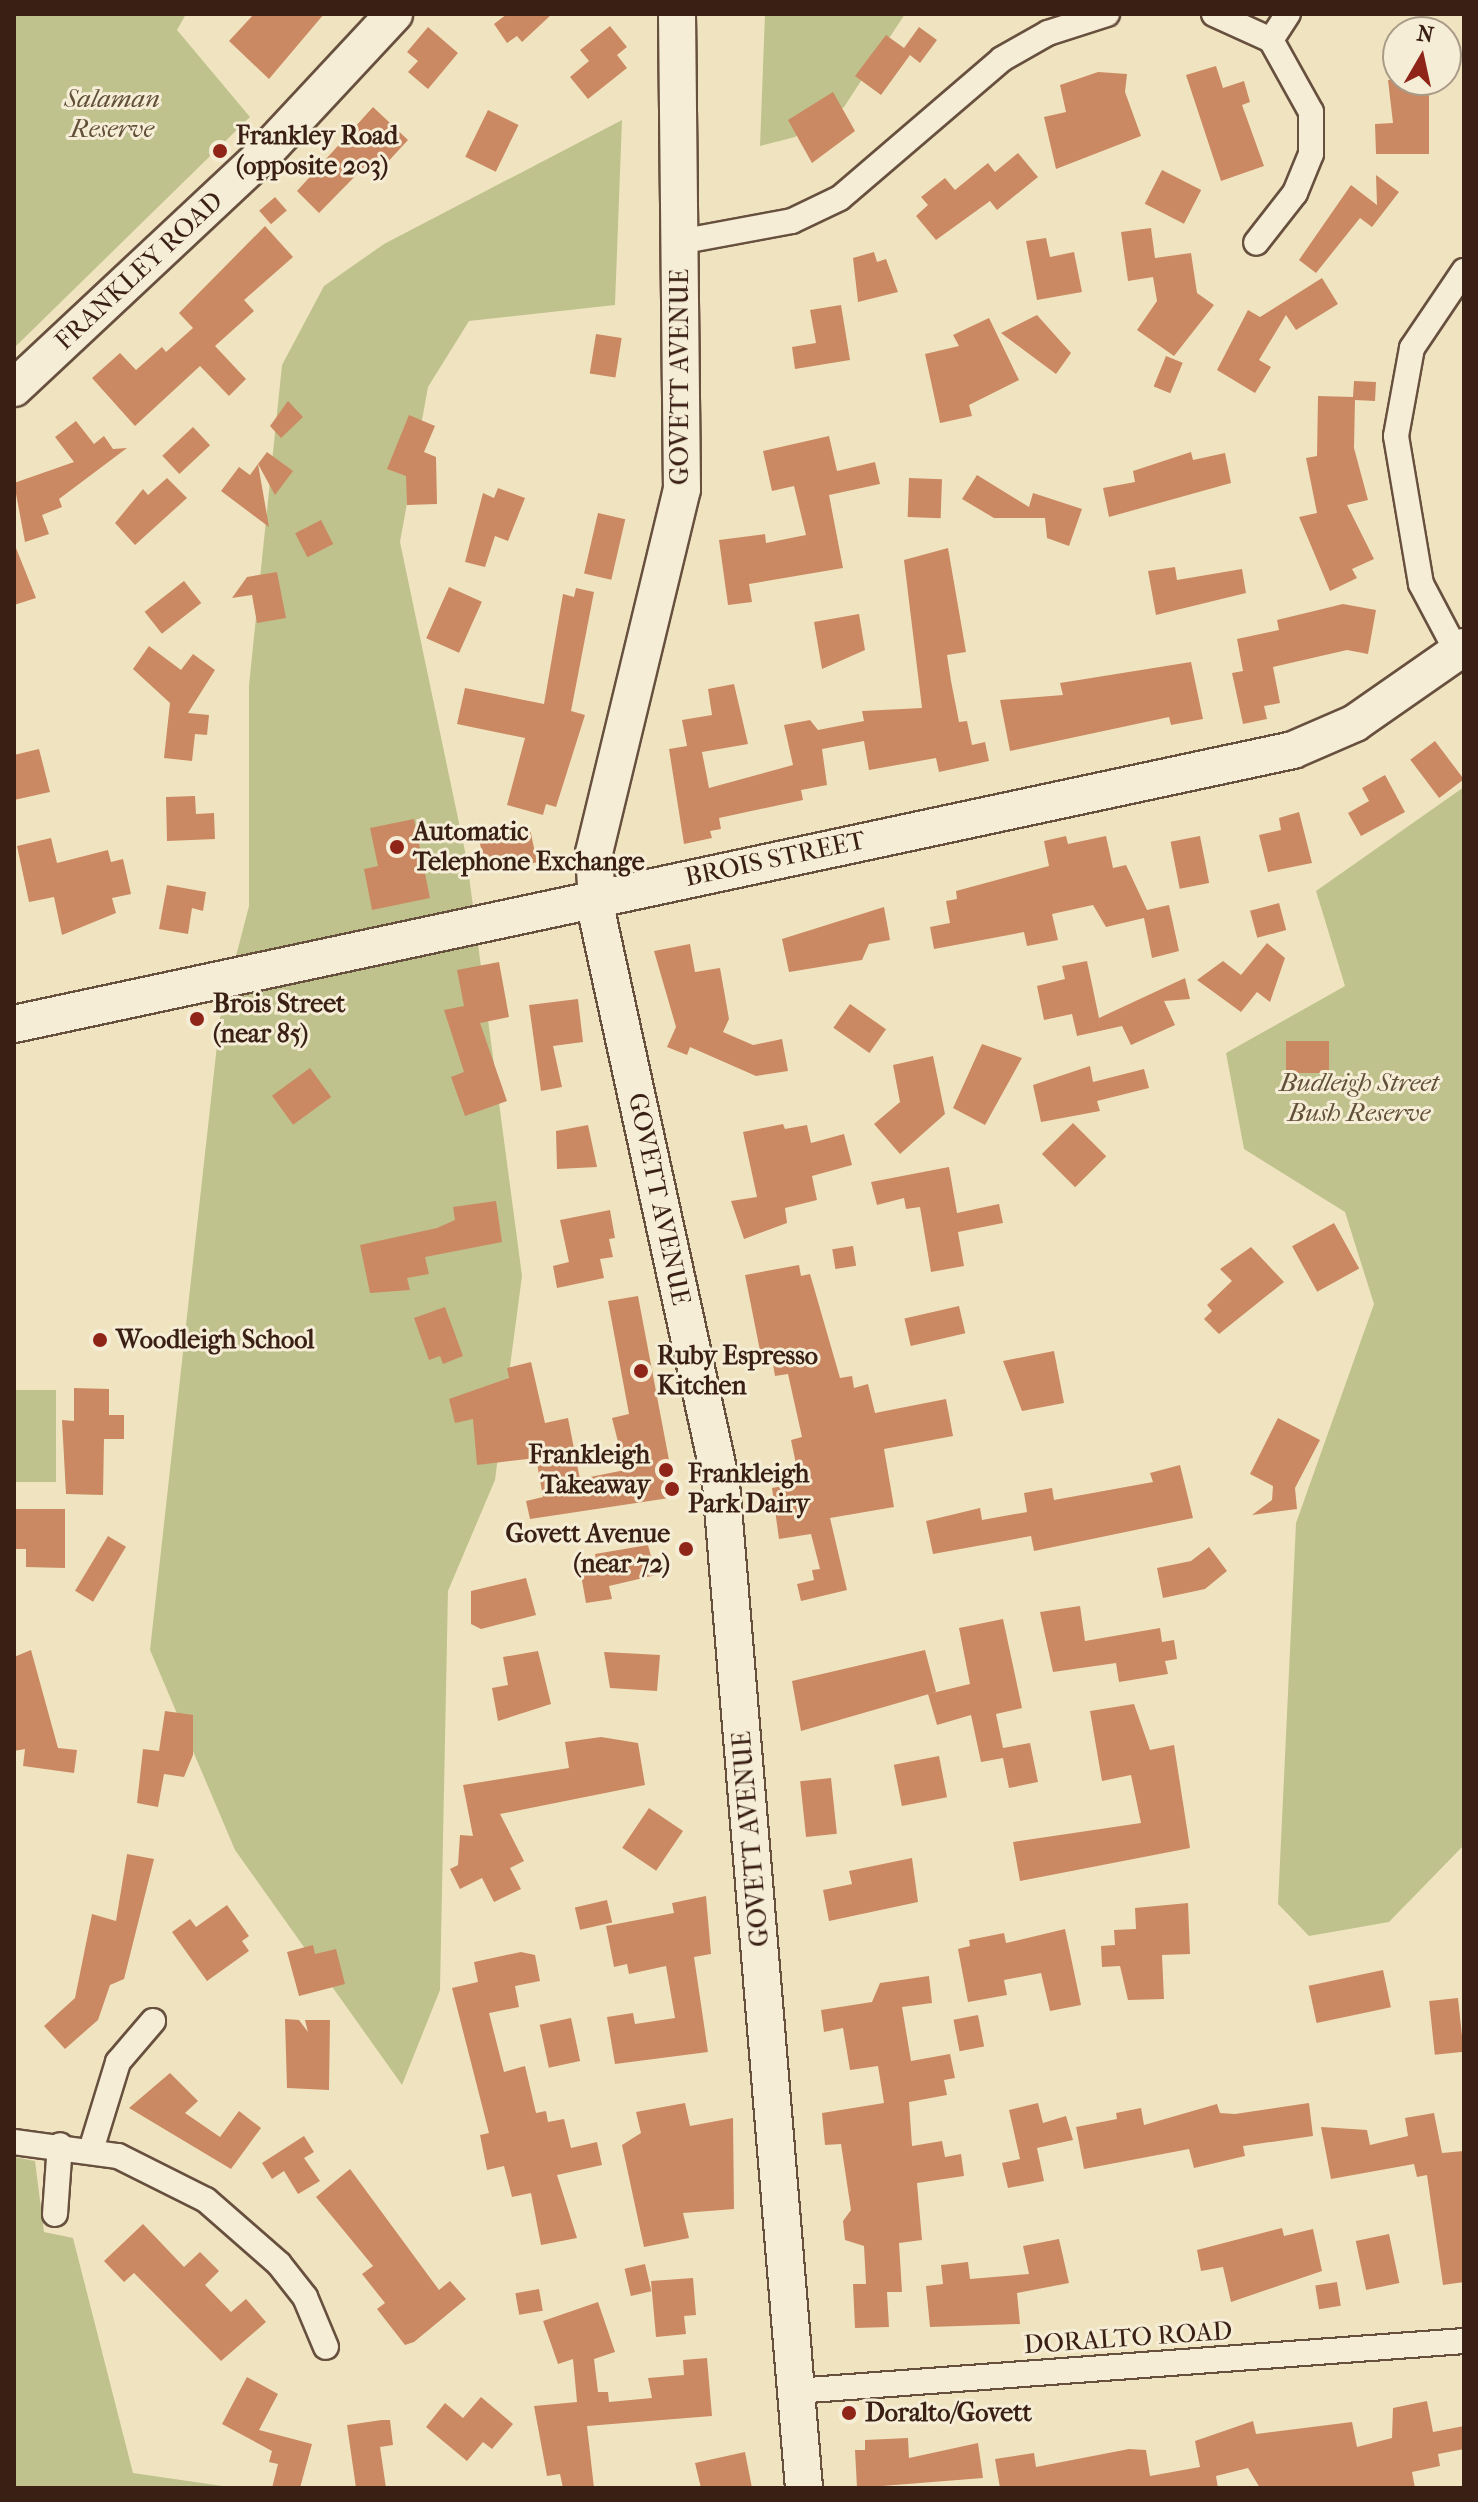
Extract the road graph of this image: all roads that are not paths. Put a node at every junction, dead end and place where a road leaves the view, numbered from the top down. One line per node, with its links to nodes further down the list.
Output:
1 (394, 14): 10 (street, FRANKLEY ROAD)
2 (677, 14): 7 (street, GOVETT AVENUE)
3 (1107, 14): 7 (street)
4 (1214, 14): 6 (street)
5 (1288, 14): 6 (street)
6 (1271, 40): 8 (street)
7 (679, 242): 12 (street, GOVETT AVENUE)
8 (1256, 243)
9 (1464, 271): 11 (street)
10 (14, 388)
11 (1460, 650): 12 (street, BROIS STREET)
12 (598, 899): 13 (street, BROIS STREET); 21 (street, GOVETT AVENUE)
13 (14, 1024)
14 (153, 2021): 17 (street)
15 (14, 2142): 16 (street)
16 (60, 2145): 17 (street); 18 (street)
17 (91, 2150): 20 (street)
18 (55, 2214)
19 (1464, 2341): 21 (street, DORALTO ROAD)
20 (326, 2347)
21 (796, 2391): 22 (street, GOVETT AVENUE)
22 (804, 2488)

